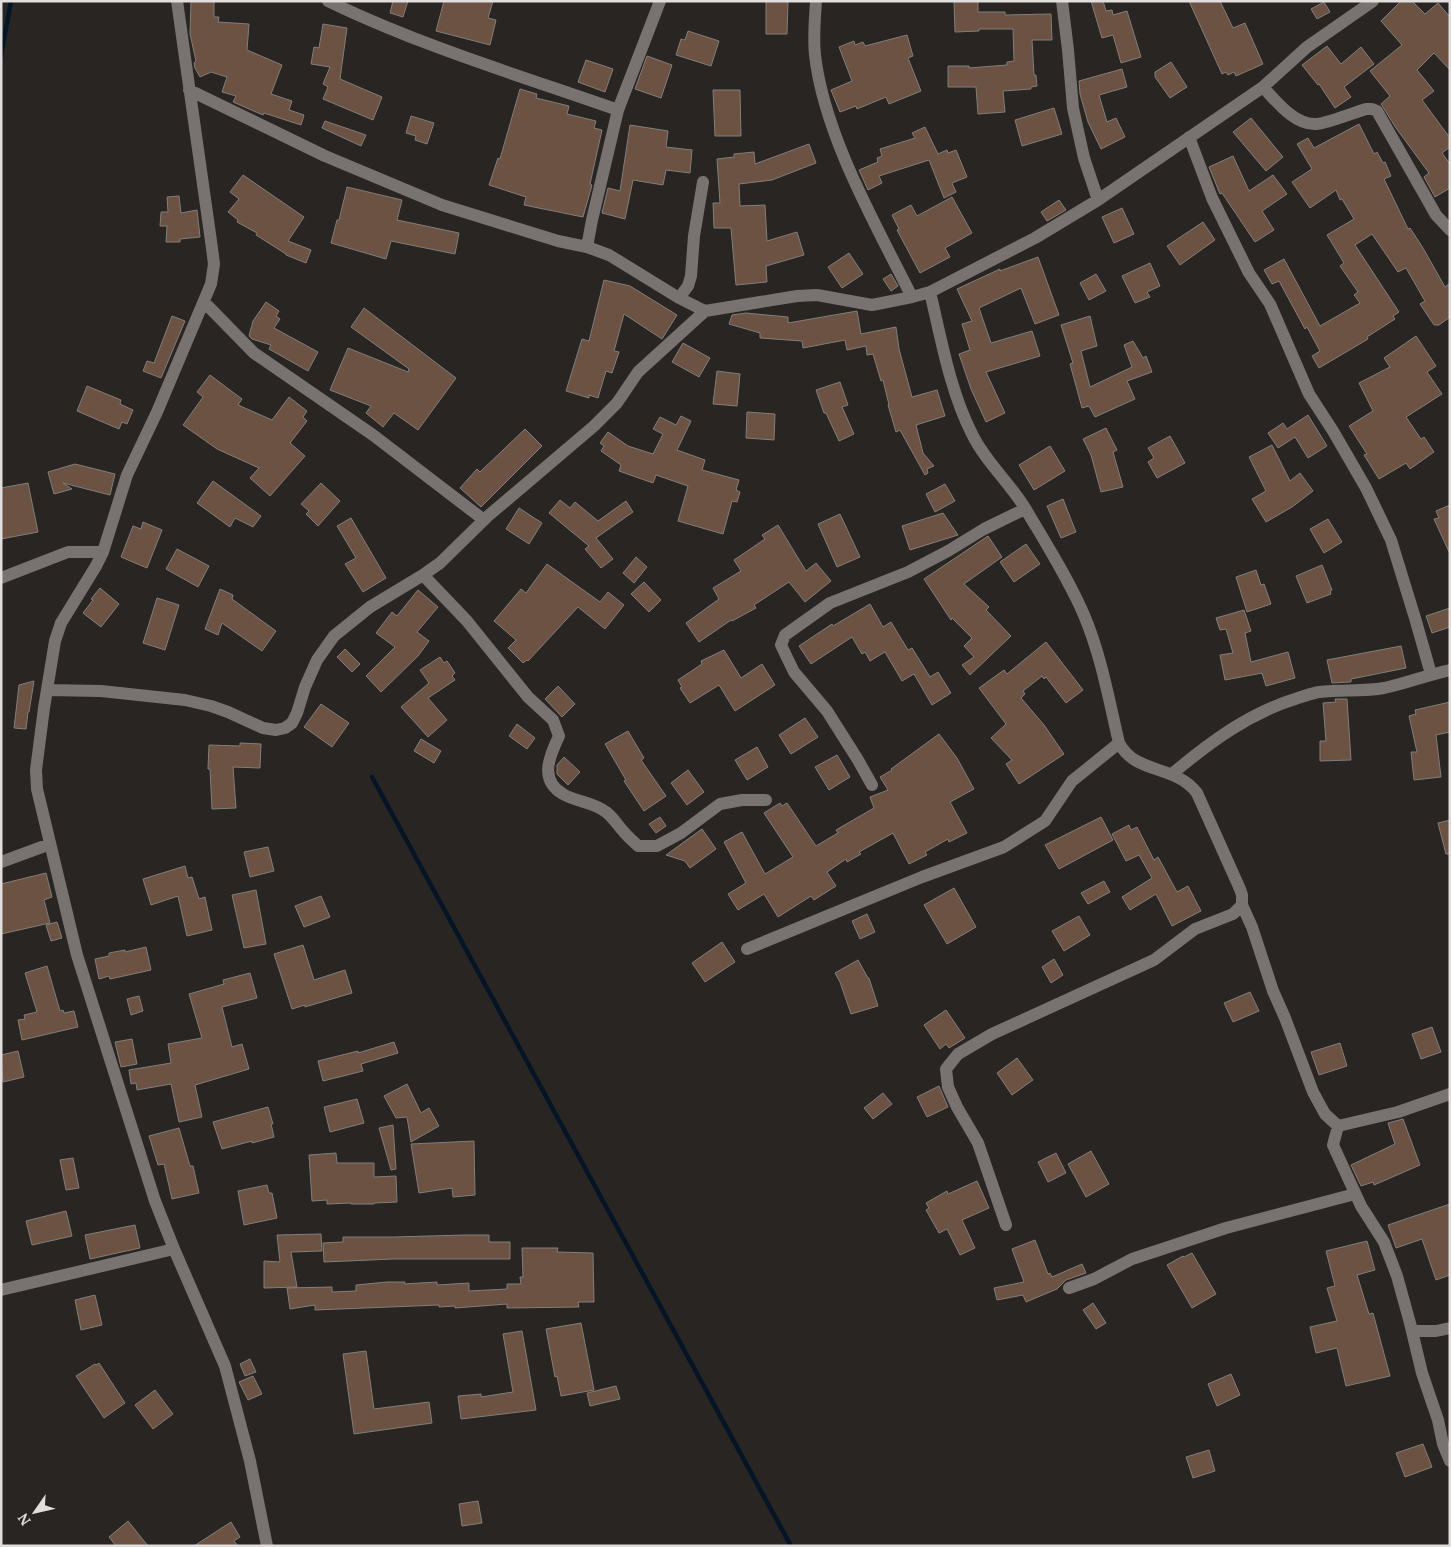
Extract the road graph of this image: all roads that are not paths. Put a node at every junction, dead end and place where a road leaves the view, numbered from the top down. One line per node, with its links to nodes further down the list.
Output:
1 (177, 1): 8 (street)
2 (328, 1): 9 (street)
3 (660, 1): 9 (street)
4 (816, 1): 16 (street)
5 (1062, 1): 12 (street)
6 (1373, 1): 7 (street)
7 (1263, 87): 10 (street); 13 (street)
8 (189, 90): 14 (street); 18 (street)
9 (618, 110): 14 (street)
10 (1189, 137): 12 (street); 26 (street)
11 (703, 182): 17 (street)
12 (1098, 200): 15 (street)
13 (1450, 230)
14 (587, 247): 17 (street)
15 (930, 292): 16 (street); 20 (street)
16 (912, 297): 19 (street)
17 (679, 298): 19 (street)
18 (204, 302): 21 (street); 22 (street)
19 (705, 311): 21 (street)
20 (1025, 509): 28 (street); 30 (street)
21 (484, 520): 23 (street)
22 (103, 552): 24 (street); 27 (street)
23 (423, 575): 27 (street); 31 (street)
24 (1, 578)
25 (1450, 670): 26 (street)
26 (1431, 674): 29 (street)
27 (47, 690): 32 (street)
28 (1119, 743): 29 (street); 35 (street)
29 (1172, 774): 34 (street)
30 (872, 785)
31 (766, 800)
32 (50, 844): 33 (street); 40 (street)
33 (1, 862)
34 (1242, 905): 37 (street); 39 (street)
35 (747, 949)
36 (1450, 1094): 37 (street)
37 (1338, 1126): 38 (street)
38 (1356, 1194): 41 (street); 44 (street)
39 (1006, 1225)
40 (174, 1249): 42 (street); 46 (street)
41 (1069, 1288)
42 (1, 1290)
43 (1450, 1328): 44 (street)
44 (1412, 1331): 45 (street)
45 (1450, 1461)
46 (267, 1546)

